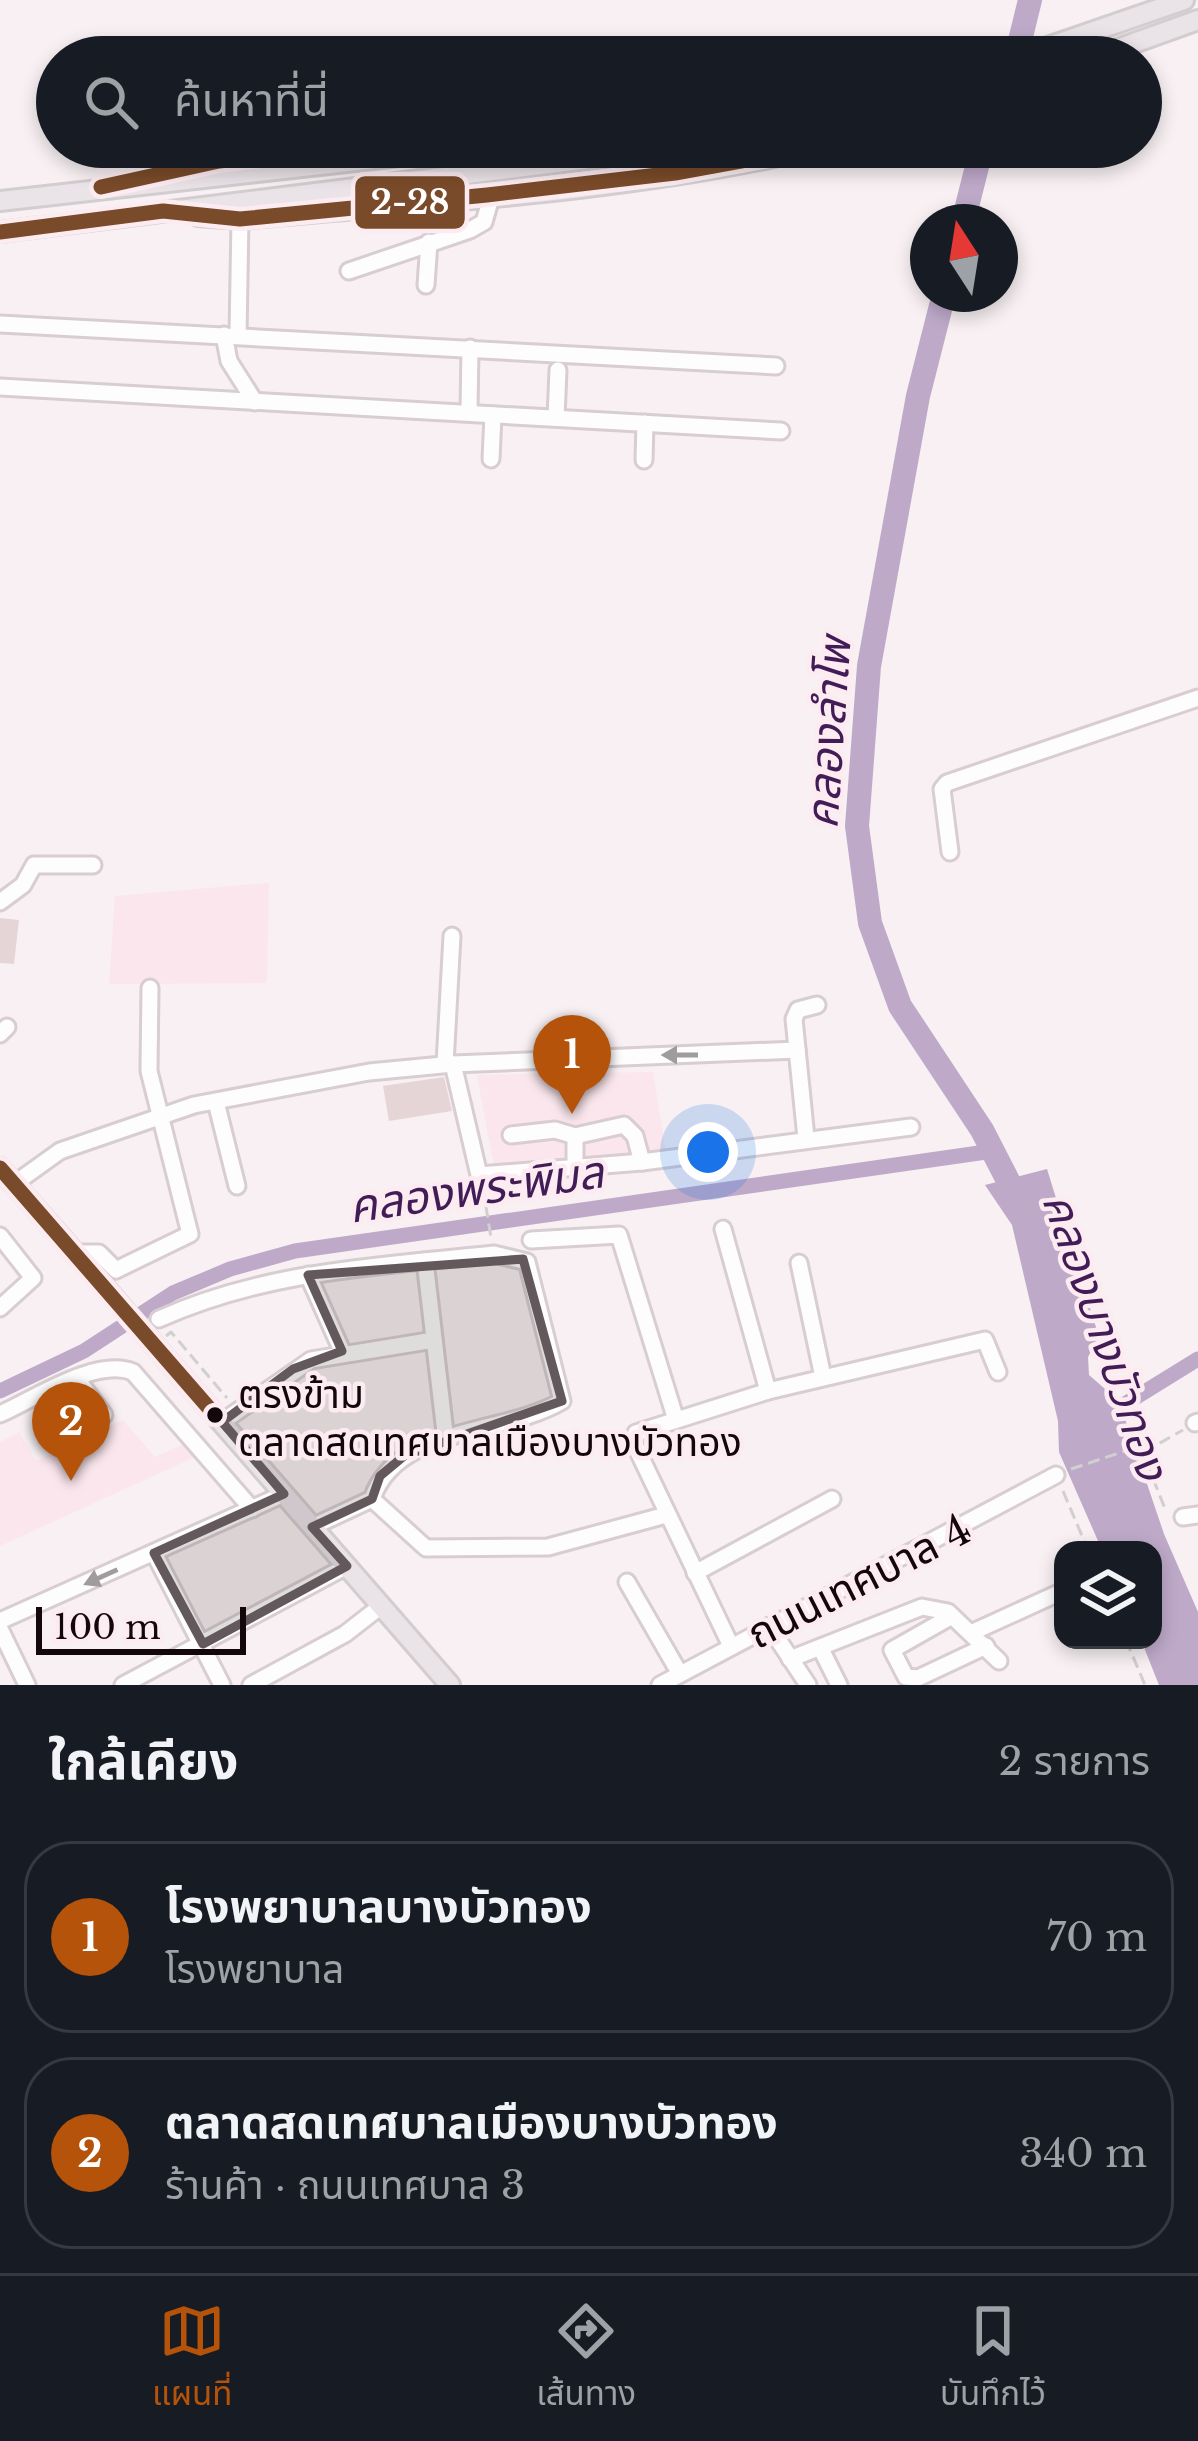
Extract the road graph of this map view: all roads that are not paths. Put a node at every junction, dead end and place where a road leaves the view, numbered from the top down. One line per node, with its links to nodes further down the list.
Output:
1 (1184, 0): 3 (main road)
2 (1198, 20): 4 (main road)
3 (1080, 36)
4 (1153, 36)
5 (194, 168): 9 (main road)
6 (276, 168): 9 (main road)
7 (502, 168): 12 (main road)
8 (699, 168): 10 (main road)
9 (148, 181): 11 (main road)
10 (492, 194): 13 (main road); 15 (street)
11 (0, 201)
12 (163, 211): 13 (main road); 14 (main road)
13 (239, 219): 19 (street)
14 (0, 232)
15 (429, 242): 16 (street); 17 (street)
16 (349, 271)
17 (426, 285)
18 (0, 324): 19 (street)
19 (231, 335): 20 (street); 24 (street)
20 (470, 348): 21 (street); 25 (street)
21 (776, 366)
22 (558, 370): 27 (street)
23 (0, 387): 24 (street)
24 (255, 402): 25 (street)
25 (469, 411): 26 (street)
26 (494, 415): 27 (street); 30 (street)
27 (556, 418): 28 (street)
28 (645, 423): 29 (street); 31 (street)
29 (781, 431)
30 (491, 459)
31 (644, 460)
32 (1198, 698): 33 (street)
33 (950, 852)
34 (93, 866): 35 (street)
35 (0, 902)
36 (452, 936): 40 (street)
37 (150, 988): 42 (street)
38 (817, 1005): 39 (street)
39 (797, 1050): 40 (street, one-way to 40); 46 (street)
40 (449, 1064): 41 (street); 48 (street)
41 (216, 1102): 42 (street); 51 (street)
42 (160, 1117): 50 (street); 55 (street)
43 (911, 1127): 46 (street)
44 (511, 1135): 45 (street)
45 (575, 1136): 47 (street); 48 (street)
46 (806, 1138): 47 (street)
47 (642, 1162): 48 (street)
48 (575, 1167)
49 (0, 1168): 50 (main road)
50 (14, 1184): 55 (main road)
51 (237, 1186)
52 (723, 1229): 66 (street)
53 (0, 1236): 59 (street)
54 (531, 1240): 69 (street)
55 (75, 1253): 70 (main road, bridge)
56 (425, 1262): 58 (street); 61 (street); 71 (street)
57 (800, 1263): 64 (street)
58 (308, 1275): 60 (street); 62 (street)
59 (0, 1308)
60 (159, 1319)
61 (434, 1340): 62 (street); 71 (street)
62 (342, 1351): 70 (street)
63 (998, 1372): 64 (street)
64 (823, 1377): 66 (street)
65 (78, 1380): 67 (street); 68 (street); 76 (street)
66 (768, 1391): 69 (street)
67 (0, 1414)
68 (104, 1415)
69 (676, 1420): 77 (street)
70 (221, 1422): 73 (main road)
71 (446, 1441): 74 (street)
72 (1057, 1474): 87 (street, ถนนเทศบาล 4)
73 (284, 1494): 76 (street); 78 (main road)
74 (373, 1499): 77 (street); 78 (street)
75 (832, 1499): 81 (street)
76 (252, 1509): 79 (street)
77 (666, 1515): 81 (street)
78 (312, 1527): 80 (main road)
79 (154, 1552): 86 (street, one-way to 86); 89 (street)
80 (347, 1567): 84 (main road); 89 (street)
81 (694, 1573): 90 (street)
82 (627, 1582): 95 (street)
83 (1054, 1595): 88 (street)
84 (382, 1606): 99 (street); 100 (main road)
85 (952, 1616): 88 (street); 91 (street); 92 (street)
86 (0, 1625): 96 (street)
87 (769, 1627): 90 (street, ถนนเทศบาล 4); 93 (street)
88 (973, 1632): 91 (street)
89 (203, 1644): 97 (street); 98 (street)
90 (731, 1646): 95 (street, ถนนเทศบาล 4)
91 (986, 1646): 94 (street)
92 (821, 1649): 93 (street); 103 (street)
93 (790, 1659): 102 (street)
94 (999, 1661)
95 (680, 1674): 101 (street, ถนนเทศบาล 4)
96 (26, 1685)
97 (123, 1685)
98 (222, 1685)
99 (251, 1685)
100 (450, 1685)
101 (660, 1685)
102 (808, 1685)
103 (838, 1685)

